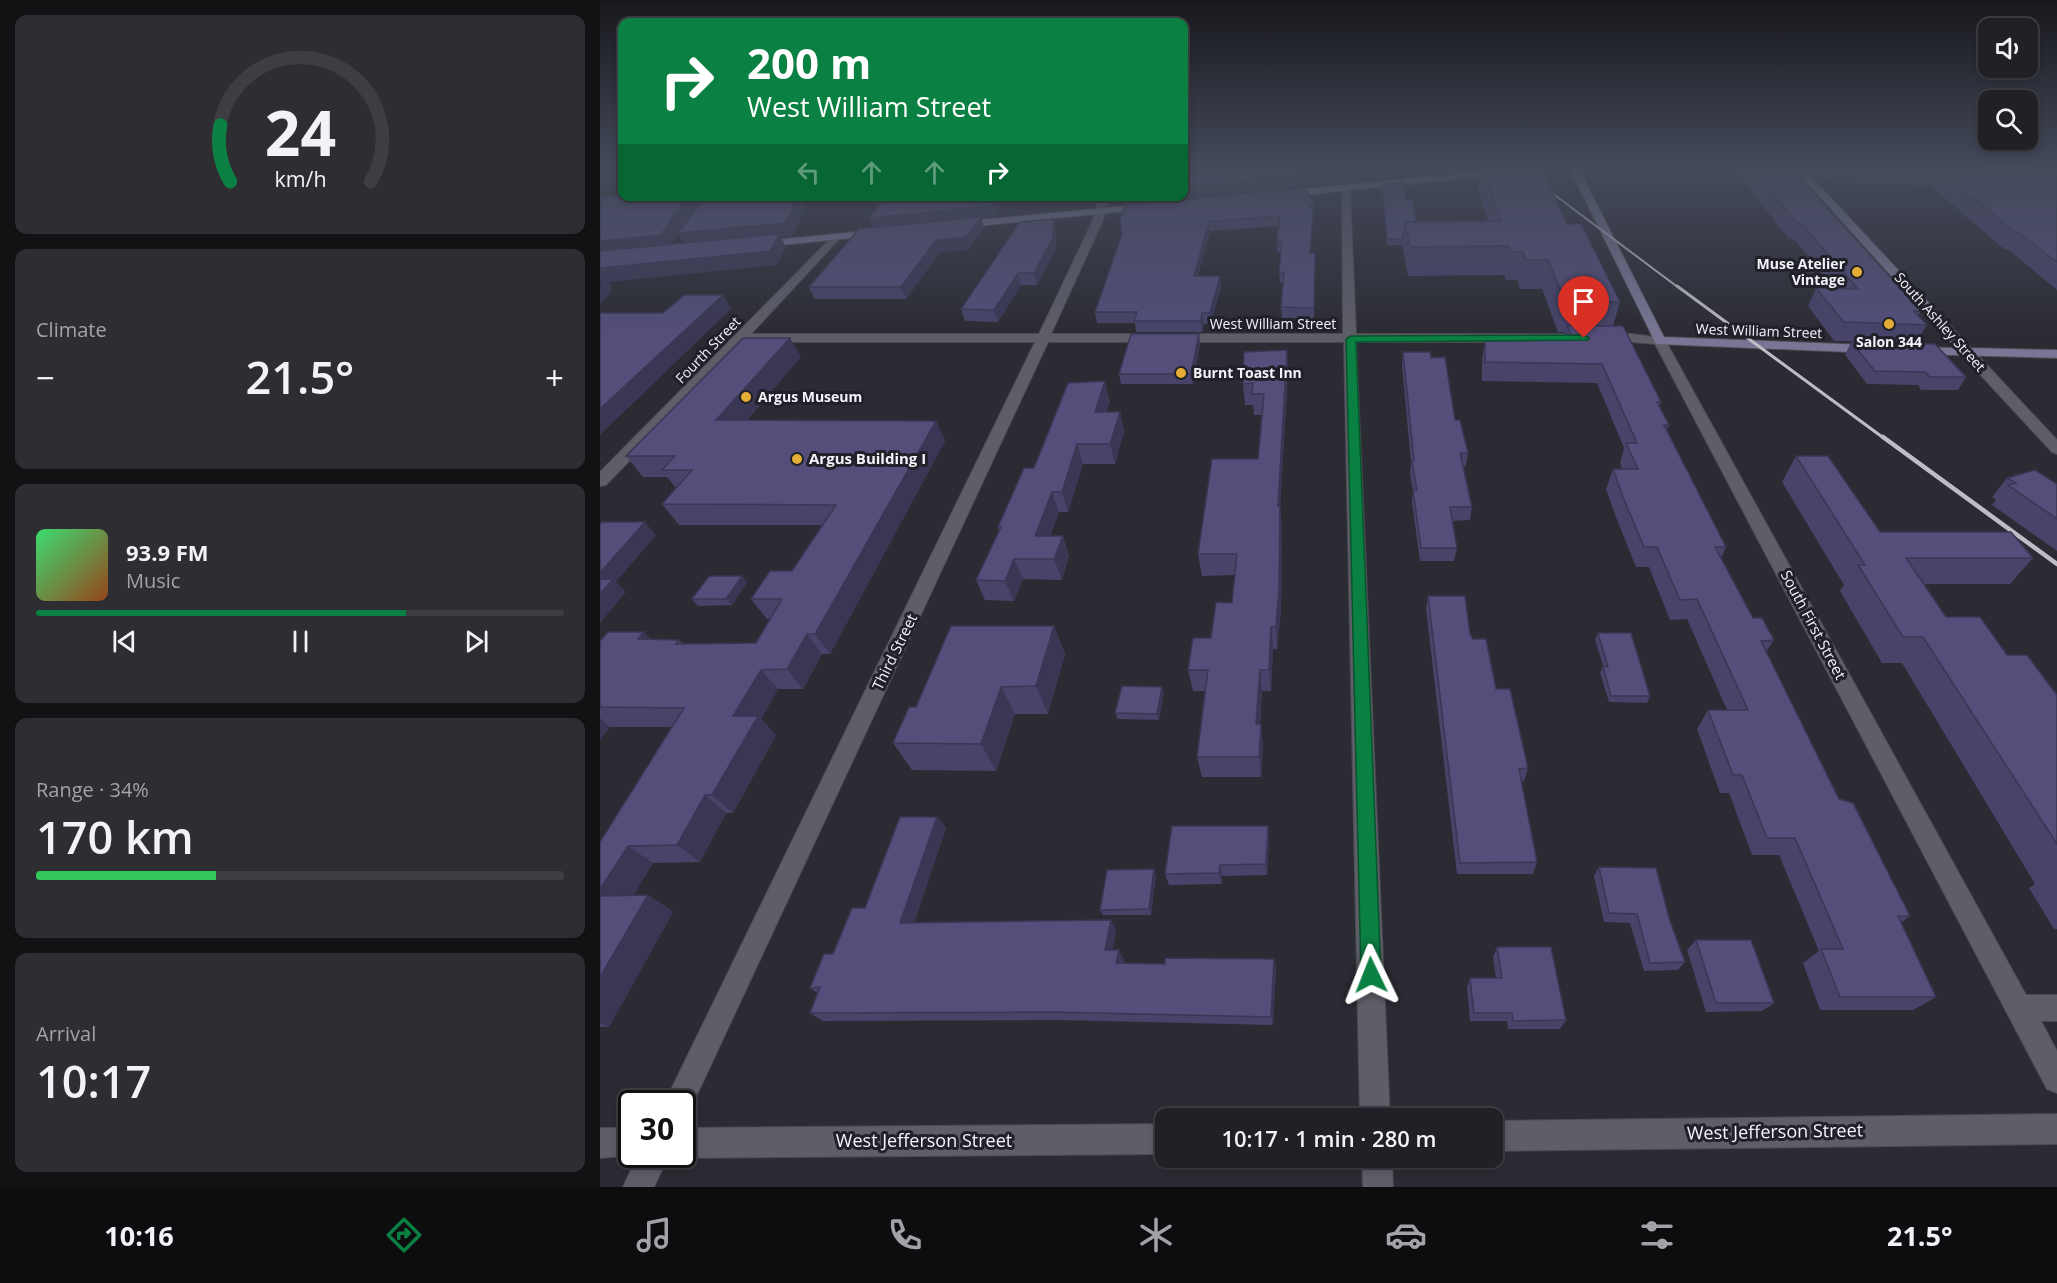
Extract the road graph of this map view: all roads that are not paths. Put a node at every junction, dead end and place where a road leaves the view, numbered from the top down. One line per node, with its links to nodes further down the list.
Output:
1 (962, 224): 6 (street)
2 (1096, 224): 11 (street, Third Street)
3 (1346, 224): 12 (street)
4 (1602, 224): 13 (street, South First Street)
5 (1850, 224): 16 (street, South Ashley Street)
6 (951, 226)
7 (893, 231): 8 (street)
8 (835, 237): 9 (street); 10 (street, Fourth Street)
9 (745, 246)
10 (741, 338): 11 (street, West William Street); 19 (street, Fourth Street)
11 (1044, 339): 12 (street, West William Street); 23 (street, Third Street)
12 (1351, 339): 13 (street, West William Street); 24 (street)
13 (1660, 340): 14 (street, West William Street); 20 (street, South First Street)
14 (1888, 350)
15 (1908, 350): 16 (street)
16 (1967, 352): 17 (street); 18 (street, South Ashley Street)
17 (2057, 354)
18 (2057, 448)
19 (600, 480)
20 (2019, 1008): 21 (street); 22 (street, South First Street)
21 (2057, 1008)
22 (2057, 1079)
23 (685, 1090)
24 (1375, 1108)
25 (2057, 1129): 26 (street, West Jefferson Street)
26 (1503, 1136)
27 (1155, 1139): 30 (street, West Jefferson Street)
28 (600, 1143): 29 (street)
29 (618, 1143)
30 (696, 1143)
31 (648, 1168): 33 (street)
32 (1377, 1168): 34 (street)
33 (638, 1187)
34 (1378, 1187)

